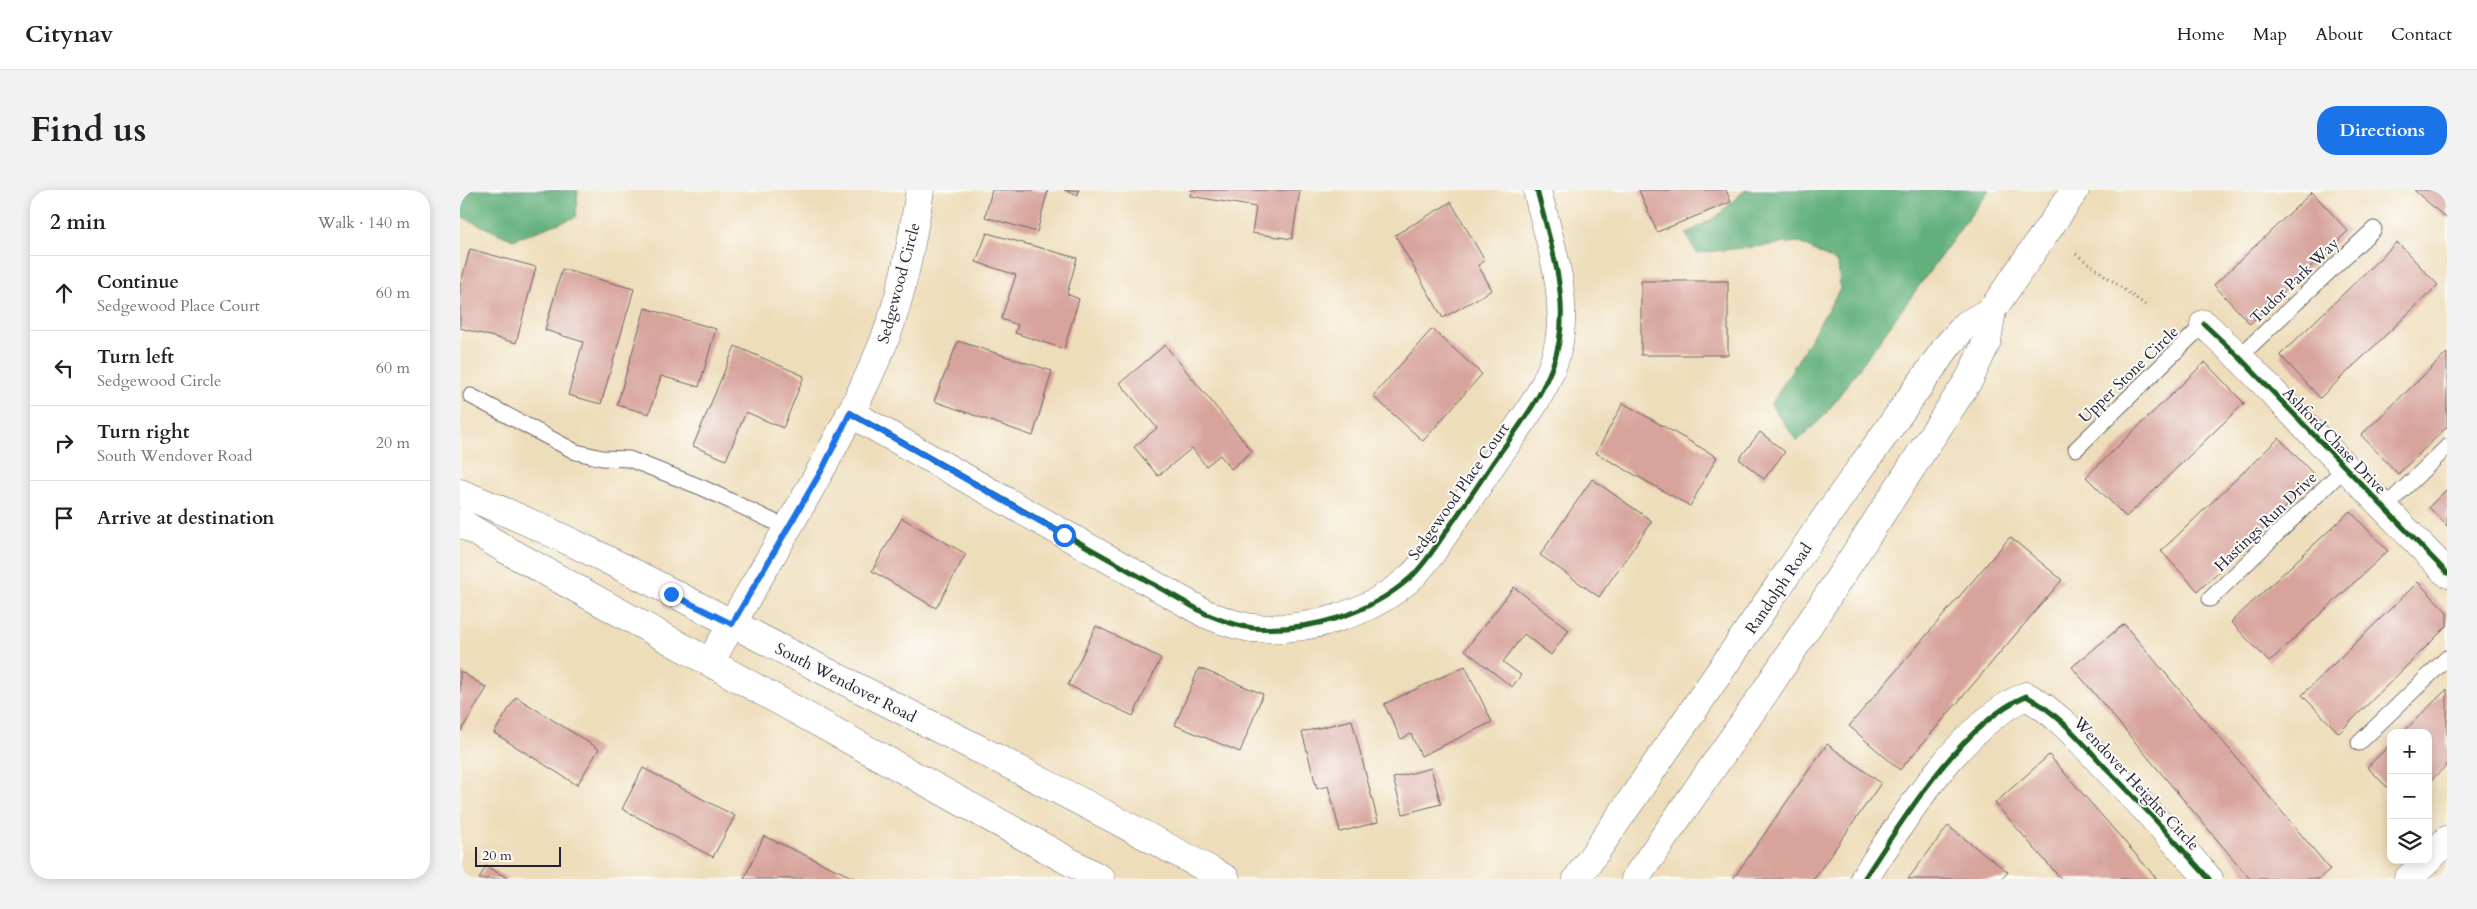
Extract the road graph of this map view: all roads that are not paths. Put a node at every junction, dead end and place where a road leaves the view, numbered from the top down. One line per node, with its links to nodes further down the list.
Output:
1 (920, 190): 9 (main road, Sedgewood Circle)
2 (1537, 190): 9 (main road, Sedgewood Place Court)
3 (2075, 190): 5 (main road, Randolph Road)
4 (2374, 229): 7 (lane, Tudor Park Way)
5 (1992, 310): 27 (main road, Randolph Road); 28 (main road, Randolph Road)
6 (2204, 324): 7 (main road, Ashford Chase Drive); 11 (lane, Upper Stone Circle)
7 (2239, 357): 12 (main road, Ashford Chase Drive)
8 (471, 396): 16 (lane)
9 (850, 413): 16 (main road, Sedgewood Circle)
10 (2447, 447): 14 (lane)
11 (2076, 449)
12 (2345, 468): 14 (main road, Ashford Chase Drive); 18 (lane, Hastings Run Drive)
13 (460, 493): 19 (main road, South Wendover Road)
14 (2384, 508): 17 (main road, Ashford Chase Drive)
15 (460, 522): 21 (main road)
16 (787, 528): 19 (main road, Sedgewood Circle)
17 (2447, 573)
18 (2210, 599)
19 (732, 624): 21 (main road, Sedgewood Circle); 26 (main road, South Wendover Road)
20 (2447, 658): 22 (lane)
21 (710, 663): 25 (main road)
22 (2359, 743)
23 (2447, 840): 24 (main road)
24 (2419, 869)
25 (1101, 879)
26 (1226, 879)
27 (1577, 879)
28 (1635, 879)
29 (1864, 879): 30 (main road, Wendover Heights Circle)
30 (2209, 879)

